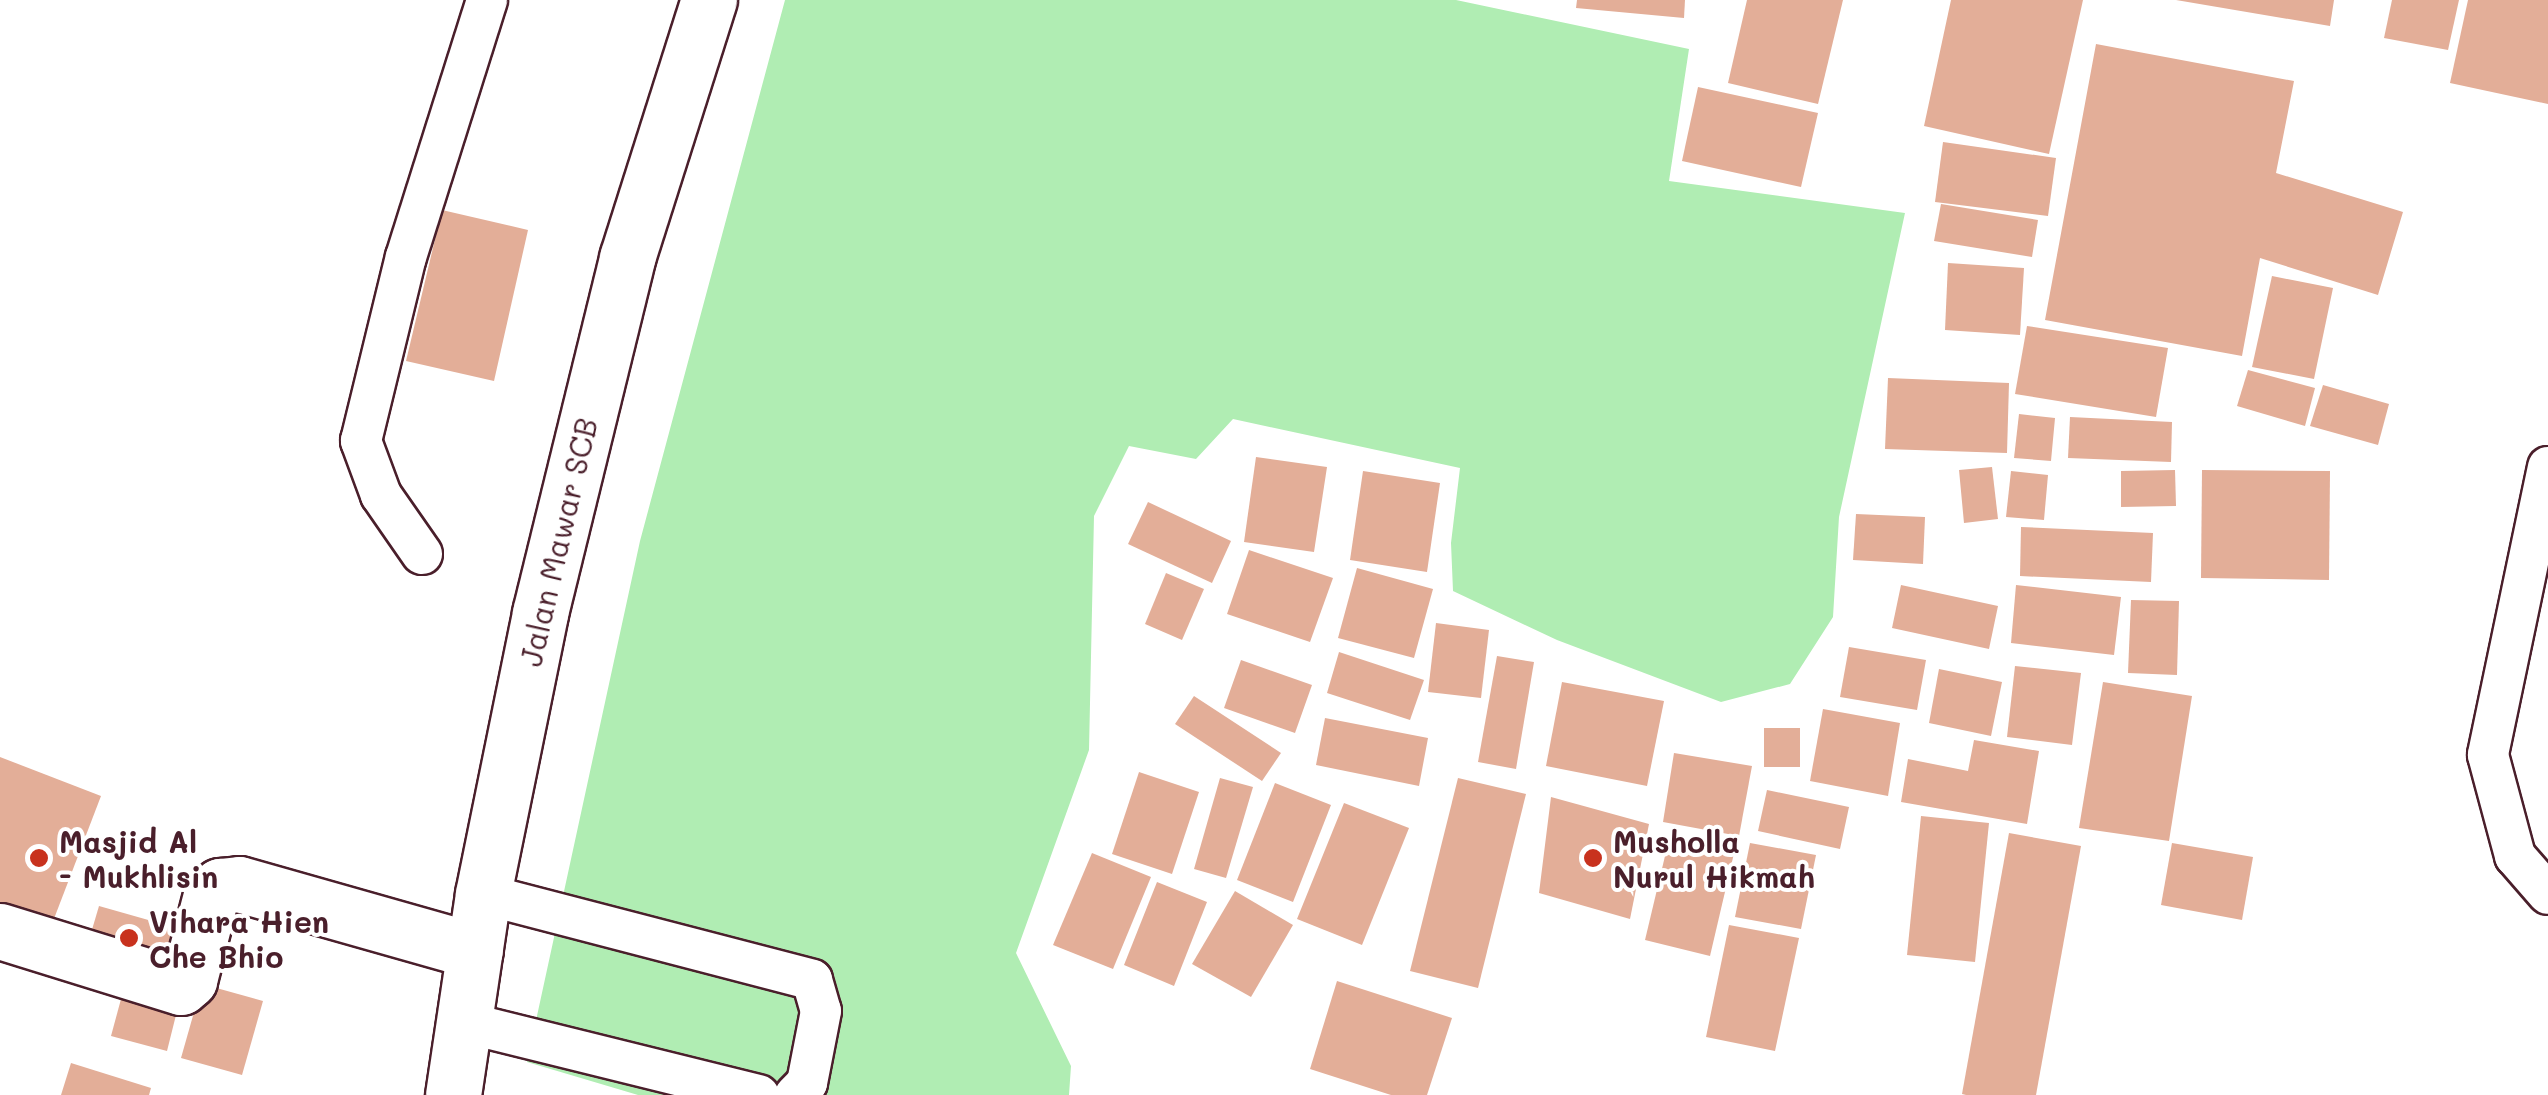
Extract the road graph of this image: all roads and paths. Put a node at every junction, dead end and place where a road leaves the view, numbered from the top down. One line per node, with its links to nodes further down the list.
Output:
1 (487, 0): 4 (lane)
2 (709, 0): 5 (street, Jalan Mawar SCB)
3 (2548, 467): 6 (lane)
4 (422, 554)
5 (482, 894): 8 (street, Jalan Mawar SCB); 12 (lane)
6 (2548, 894)
7 (0, 931): 8 (street)
8 (474, 951): 9 (street, Jalan Mawar SCB)
9 (463, 1022): 10 (street, Jalan Mawar SCB); 11 (lane)
10 (453, 1095)
11 (759, 1095)
12 (795, 1095)

